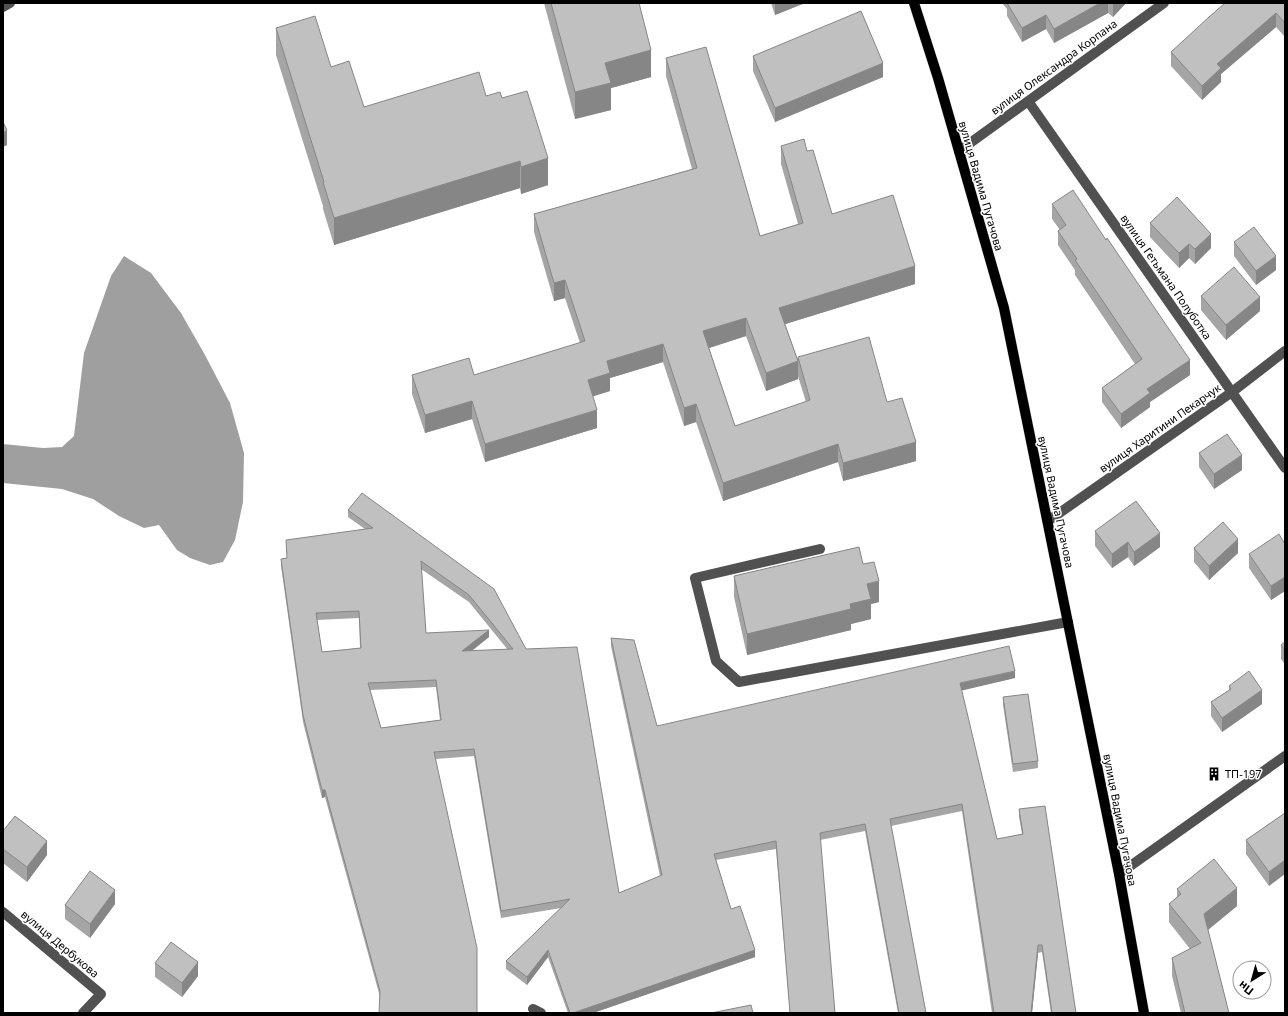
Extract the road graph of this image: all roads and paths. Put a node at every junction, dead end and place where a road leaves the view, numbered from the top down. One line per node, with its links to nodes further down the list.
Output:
1 (10, 3): 4 (street)
2 (914, 3): 6 (main road, вулиця Вадима Пугачова)
3 (1164, 3): 5 (street, вулиця Олександра Корпана)
4 (3, 7)
5 (1028, 101): 6 (street, вулиця Олександра Корпана); 8 (street, вулиця Гетьмана Полуботка)
6 (959, 151): 10 (main road, вулиця Вадима Пугачова)
7 (1285, 351): 8 (street, вулиця Харитини Пекарчук)
8 (1232, 392): 9 (street, вулиця Гетьмана Полуботка); 10 (street, вулиця Харитини Пекарчук)
9 (1285, 468)
10 (1048, 521): 12 (main road, вулиця Вадима Пугачова)
11 (820, 549): 12 (street)
12 (1068, 622): 14 (main road, вулиця Вадима Пугачова)
13 (1285, 756): 14 (street)
14 (1119, 874): 17 (main road, вулиця Вадима Пугачова)
15 (3, 912): 16 (street, вулиця Дербукова)
16 (83, 1013)
17 (1144, 1013)

